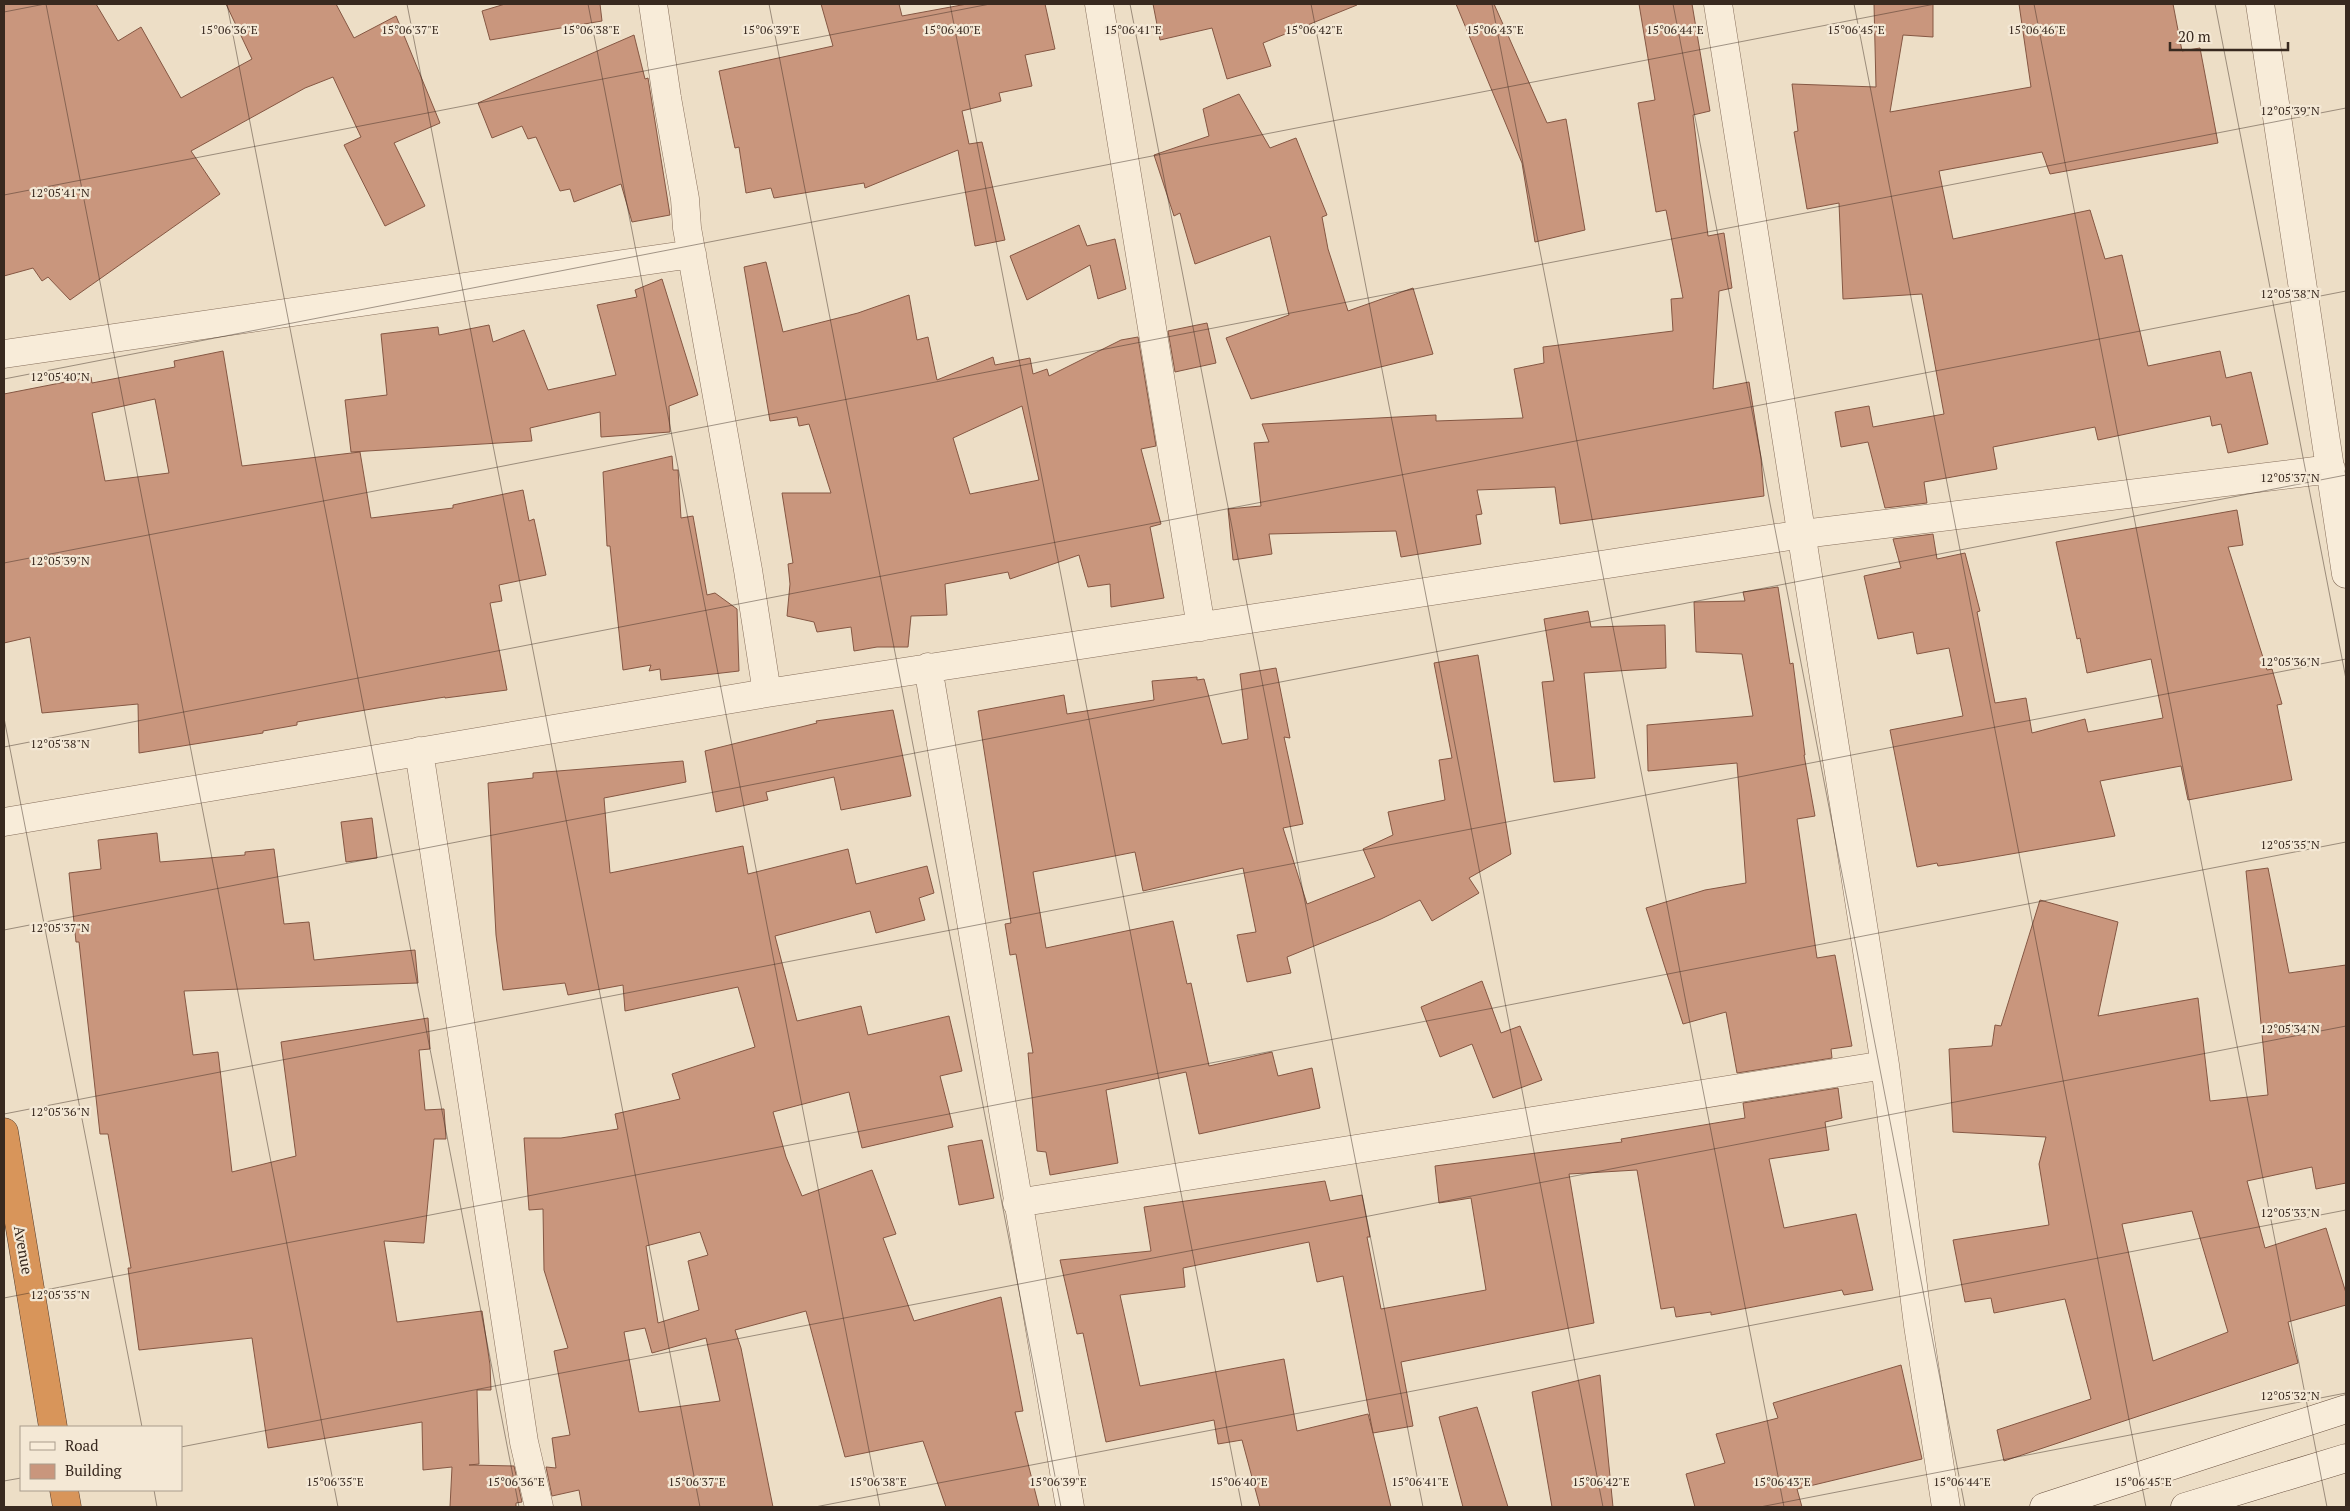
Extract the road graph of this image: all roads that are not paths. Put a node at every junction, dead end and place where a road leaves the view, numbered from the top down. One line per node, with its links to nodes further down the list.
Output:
1 (653, 4): 5 (street)
2 (1100, 4): 10 (street)
3 (1718, 4): 8 (street)
4 (2260, 4): 7 (street)
5 (692, 254): 6 (street); 12 (street)
6 (4, 354)
7 (2331, 469): 8 (street); 9 (street)
8 (1803, 534): 10 (street); 15 (street)
9 (2346, 574)
10 (1201, 627): 11 (street)
11 (928, 667): 12 (street); 17 (street)
12 (766, 693): 13 (street)
13 (419, 751): 14 (street); 23 (street)
14 (4, 822)
15 (1885, 1064): 17 (street); 25 (street)
16 (4, 1132): 19 (highway, Avenue)
17 (1017, 1203): 24 (street)
18 (2346, 1410): 26 (street)
19 (53, 1426)
20 (2346, 1458): 27 (street)
21 (64, 1491): 22 (highway)
22 (67, 1507)
23 (539, 1507)
24 (1070, 1507)
25 (1946, 1507)
26 (2044, 1507)
27 (2185, 1507)

